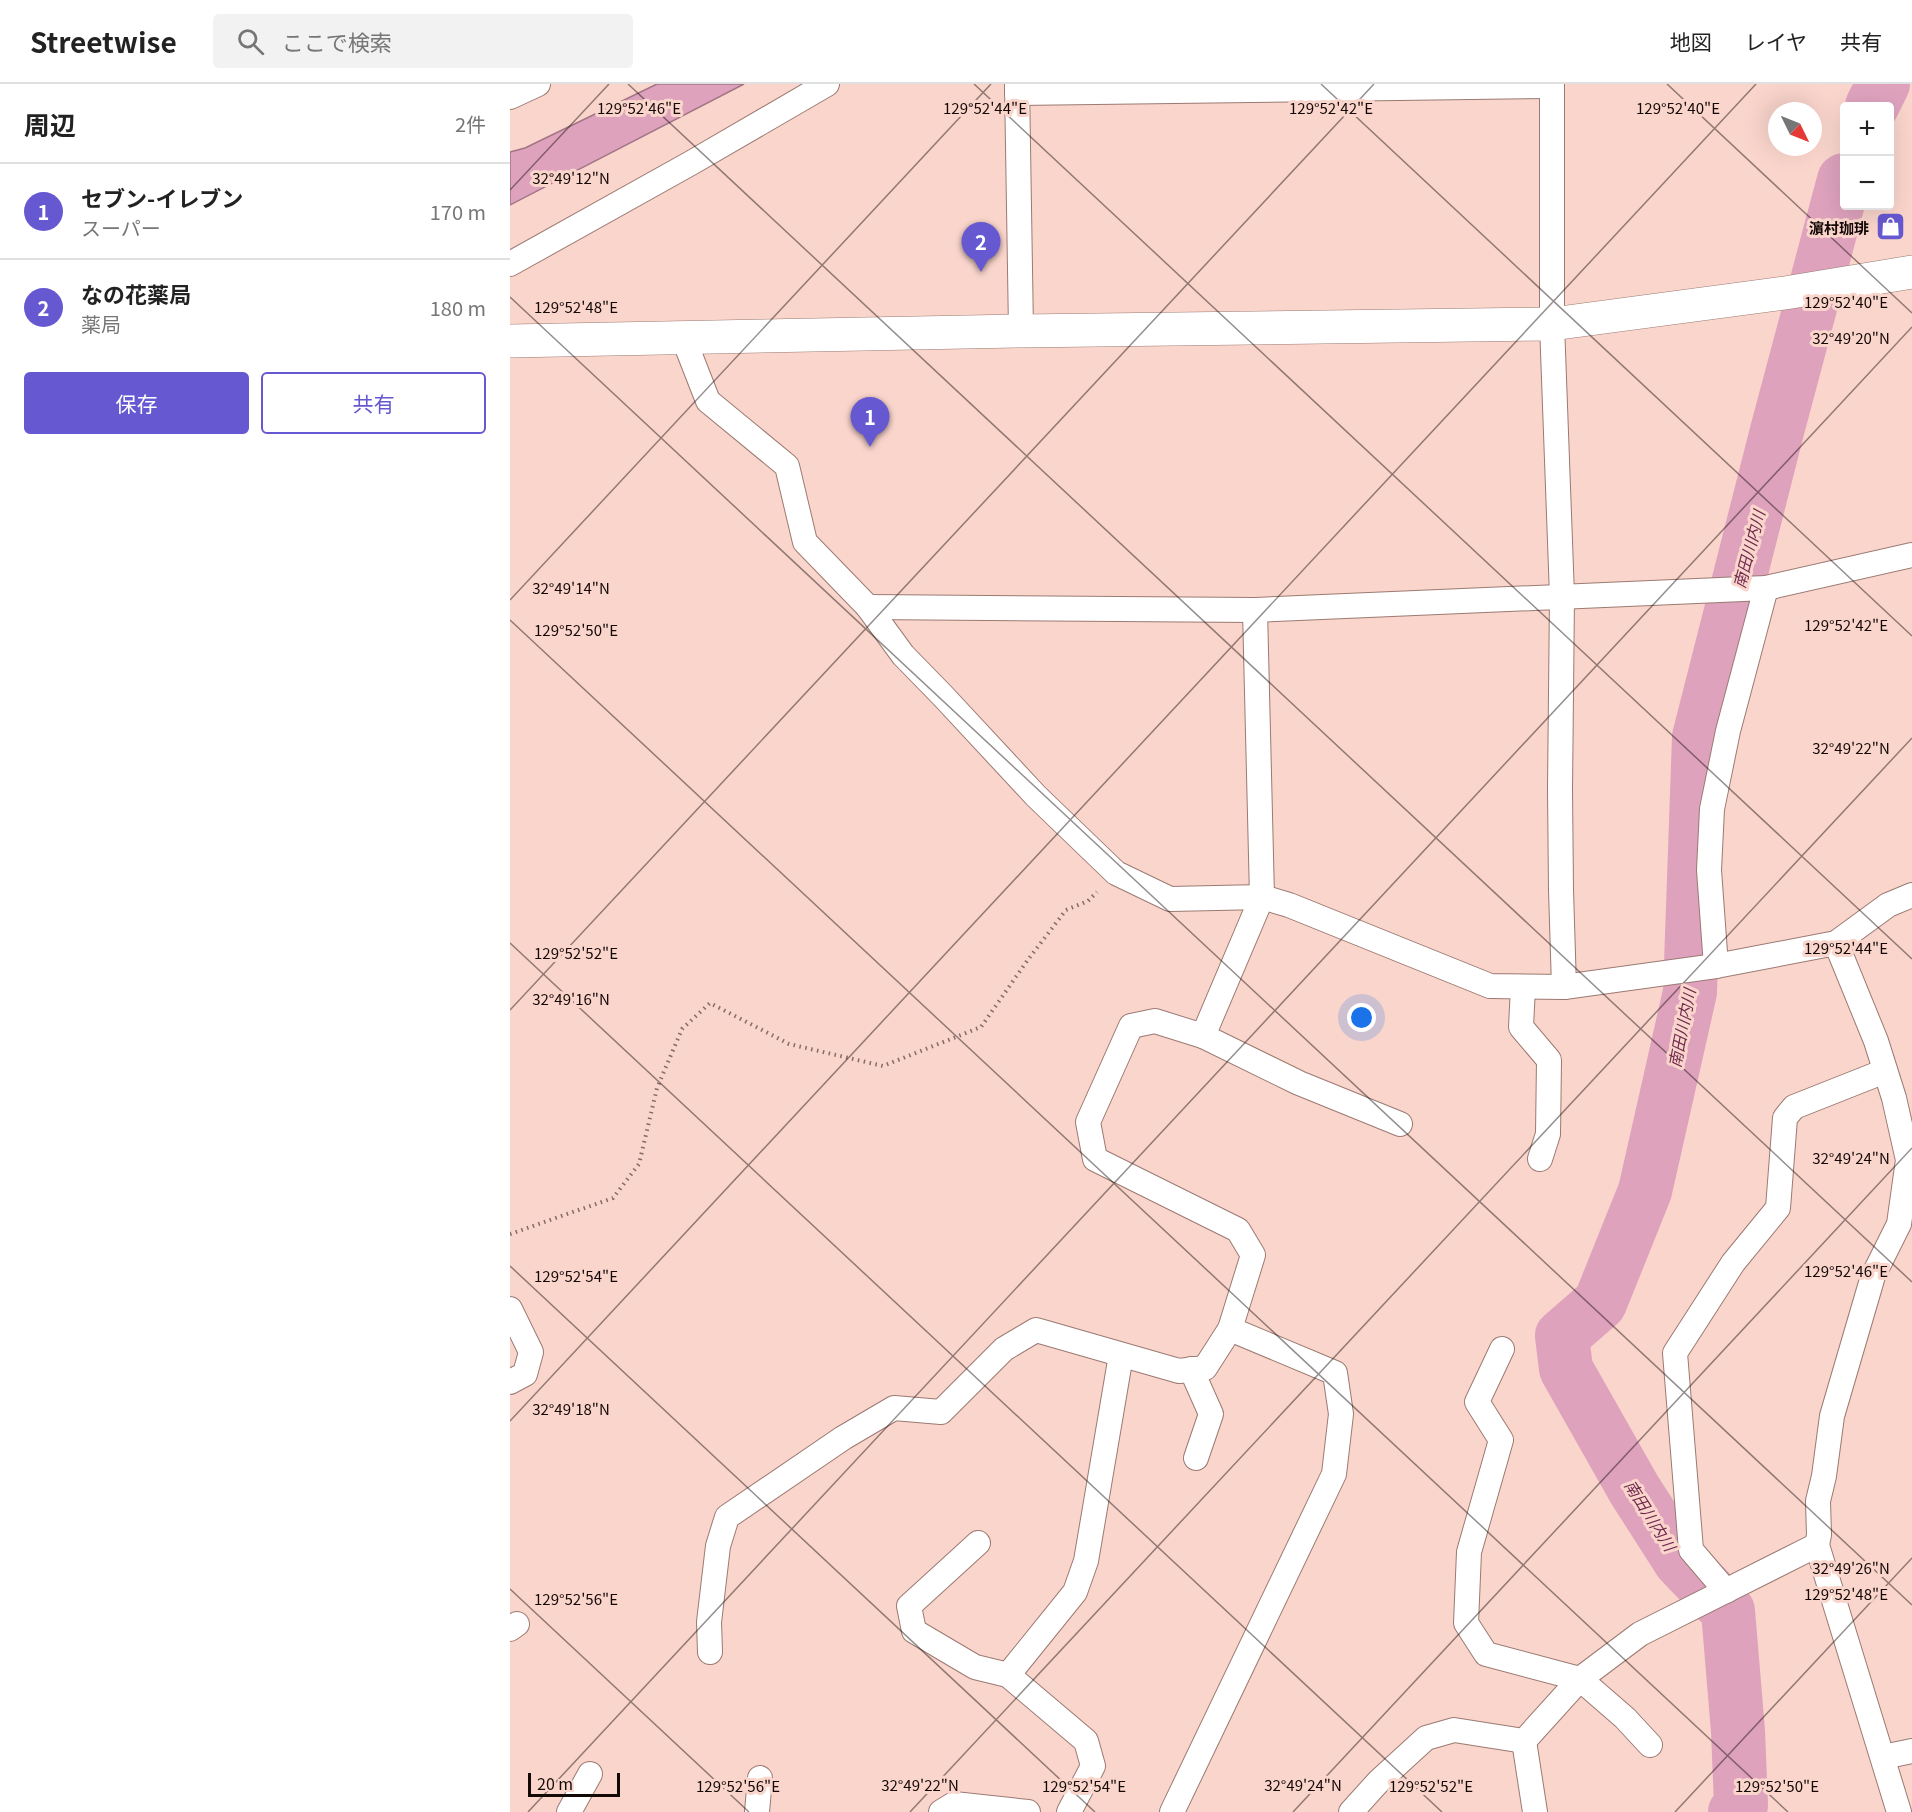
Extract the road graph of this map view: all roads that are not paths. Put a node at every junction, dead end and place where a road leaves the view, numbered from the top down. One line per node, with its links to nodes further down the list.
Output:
1 (538, 84): 5 (street)
2 (827, 84): 6 (street)
3 (1552, 85): 4 (street); 8 (street)
4 (1017, 88): 9 (street)
5 (510, 97)
6 (510, 264)
7 (1912, 272): 8 (street)
8 (1552, 324): 9 (street); 14 (street)
9 (1021, 331): 10 (street)
10 (683, 337): 11 (street); 15 (street)
11 (510, 341)
12 (1912, 555): 13 (street)
13 (1766, 588): 14 (street); 20 (street)
14 (1562, 596): 16 (street); 22 (street)
15 (868, 607): 16 (street); 18 (street)
16 (1256, 610): 18 (street)
17 (1912, 895): 19 (street)
18 (1262, 897): 21 (street); 23 (street)
19 (1836, 943): 20 (street); 24 (street)
20 (1714, 966): 22 (street)
21 (1523, 987): 22 (street); 26 (street)
22 (1564, 987)
23 (1203, 1036): 25 (street); 28 (street)
24 (1885, 1071): 35 (street); 36 (street)
25 (1400, 1124)
26 (1540, 1159)
27 (510, 1309): 32 (street)
28 (1230, 1329): 31 (street); 51 (street)
29 (1502, 1349): 39 (street)
30 (1121, 1355): 31 (street); 37 (street); 38 (street)
31 (1191, 1370): 33 (street)
32 (510, 1382)
33 (1196, 1458)
34 (978, 1543): 38 (street)
35 (1817, 1545): 36 (street); 43 (street)
36 (1726, 1591): 39 (street)
37 (710, 1652)
38 (1008, 1675): 50 (street)
39 (1580, 1679): 40 (street); 41 (street)
40 (1524, 1742): 52 (street); 53 (street)
41 (1650, 1745)
42 (1912, 1750): 43 (street)
43 (1882, 1757): 54 (street)
44 (590, 1774): 46 (street)
45 (760, 1778): 47 (street)
46 (569, 1812)
47 (757, 1812)
48 (941, 1812): 49 (street)
49 (1028, 1812)
50 (1070, 1812)
51 (1172, 1812)
52 (1351, 1812)
53 (1535, 1812)
54 (1899, 1812)

